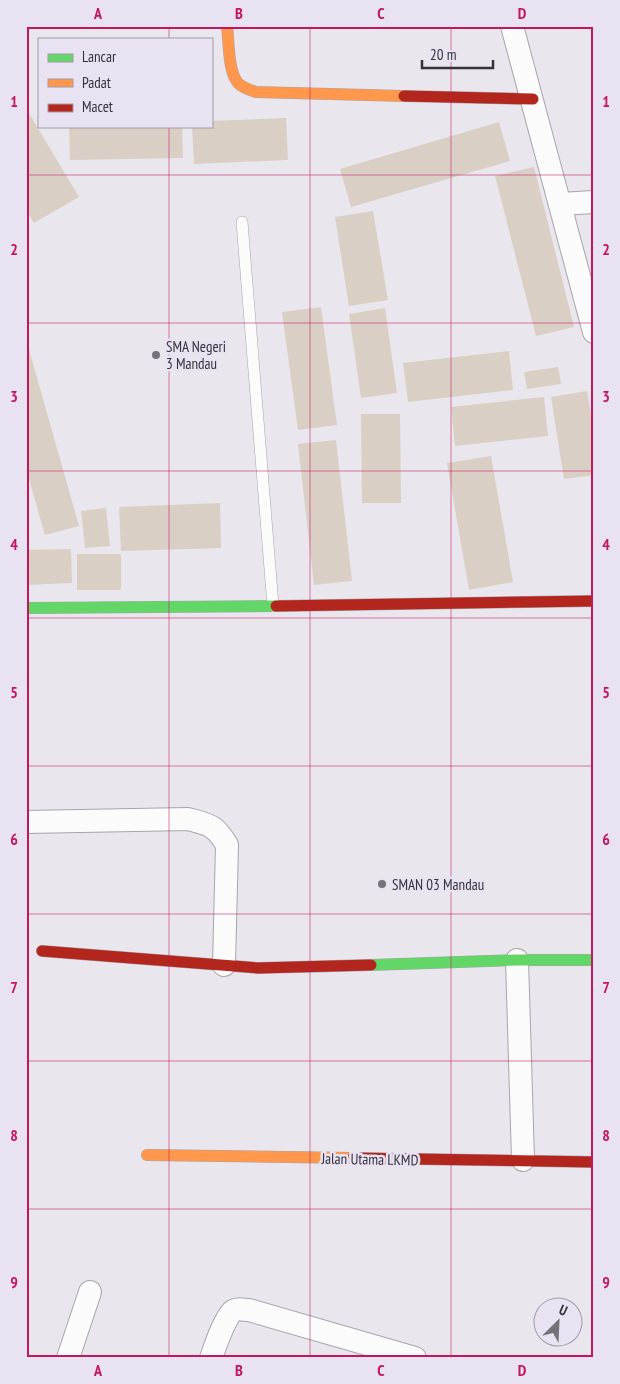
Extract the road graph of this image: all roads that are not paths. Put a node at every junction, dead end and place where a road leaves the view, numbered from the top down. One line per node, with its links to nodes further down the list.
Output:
1 (227, 26): 3 (street)
2 (512, 26): 3 (street)
3 (533, 99): 5 (street)
4 (594, 202): 5 (street)
5 (560, 204): 7 (street)
6 (242, 222): 9 (lane)
7 (594, 332)
8 (594, 601): 9 (street)
9 (273, 606): 10 (street)
10 (26, 608)
11 (26, 822): 15 (street)
12 (42, 952): 15 (street)
13 (517, 960): 14 (street); 15 (street); 17 (street)
14 (594, 960)
15 (224, 965)
16 (147, 1155): 17 (street, Jalan Utama LKMD)
17 (523, 1160): 18 (street, Jalan Utama LKMD)
18 (594, 1162)
19 (90, 1292): 20 (street)
20 (68, 1358)
21 (210, 1358): 22 (street)
22 (415, 1358)

